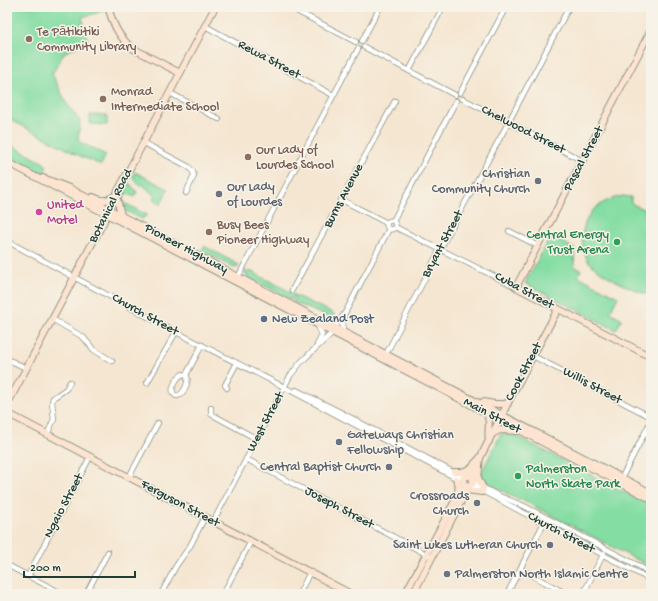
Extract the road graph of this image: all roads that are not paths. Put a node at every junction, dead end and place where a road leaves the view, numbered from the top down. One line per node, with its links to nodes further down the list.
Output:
1 (119, 7): 8 (street)
2 (215, 7): 9 (main road, Botanical Road)
3 (288, 7): 12 (street)
4 (380, 7): 11 (street)
5 (443, 7): 15 (street)
6 (506, 7): 17 (street)
7 (569, 7): 25 (street, Bryant Street)
8 (109, 8): 16 (main road)
9 (205, 26): 16 (main road, Botanical Road); 19 (street, Rewa Street)
10 (651, 30): 27 (main road, Pascal Street)
11 (362, 41): 12 (street); 13 (street)
12 (356, 42): 14 (street)
13 (364, 47): 14 (street); 15 (street)
14 (358, 48): 19 (street)
15 (409, 71): 20 (street)
16 (180, 73): 18 (main road, Botanical Road)
17 (460, 93): 20 (street); 21 (street)
18 (170, 94): 24 (street); 26 (main road, Botanical Road)
19 (333, 94): 45 (street)
20 (455, 95): 23 (street)
21 (463, 99): 23 (street); 25 (street, Chelwood Street)
22 (395, 100): 33 (street, Burns Avenue)
23 (456, 101): 36 (street)
24 (219, 119)
25 (508, 123): 27 (street, Chelwood Street); 43 (street, Bryant Street)
26 (144, 143): 31 (street); 32 (main road, Botanical Road)
27 (583, 161): 42 (main road, Pascal Street)
28 (7, 162): 29 (main road, Pioneer Highway)
29 (36, 176): 30 (main road, Pioneer Highway); 34 (main road, Pioneer Highway)
30 (53, 181): 32 (main road); 34 (main road, Pioneer Highway)
31 (186, 193)
32 (116, 195): 34 (main road, Botanical Road); 35 (main road)
33 (342, 200): 37 (street); 47 (street, Burns Avenue)
34 (108, 212): 35 (main road, Pioneer Highway); 44 (main road, Botanical Road); 45 (main road, Pioneer Highway)
35 (120, 215): 45 (main road, Pioneer Highway)
36 (393, 221): 37 (street); 38 (street)
37 (387, 223): 39 (street)
38 (395, 227): 39 (street); 43 (street, Cuba Street)
39 (388, 229): 50 (street)
40 (509, 231): 42 (street)
41 (7, 241): 44 (street, Church Street)
42 (538, 246): 46 (main road, Pascal Street)
43 (440, 249): 46 (street, Cuba Street); 58 (street, Bryant Street)
44 (74, 276): 51 (main road, Botanical Road); 55 (street, Church Street)
45 (237, 279): 48 (main road, Pioneer Highway)
46 (516, 287): 49 (main road, Cuba Street)
47 (292, 290)
48 (280, 302): 52 (main road, Pioneer Highway); 53 (main road, Pioneer Highway)
49 (558, 309): 59 (main road, Cook Street); 60 (main road, Cuba Street)
50 (345, 313): 53 (street, West Street); 54 (street)
51 (52, 319): 62 (street); 64 (main road, Botanical Road)
52 (317, 324): 53 (main road, Pioneer Highway); 57 (street)
53 (334, 330): 54 (main road, Main Street); 57 (street, West Street); 74 (main road, Main Street)
54 (343, 331): 58 (main road, Main Street)
55 (176, 332): 56 (street, Church Street); 67 (street)
56 (202, 345): 63 (street, Church Street); 65 (street)
57 (317, 346): 68 (street, West Street)
58 (386, 354): 70 (main road, Main Street)
59 (534, 356): 71 (main road, Cook Street); 77 (street, Willis Street)
60 (651, 357)
61 (7, 359): 64 (street)
62 (112, 361)
63 (237, 364): 68 (street, Church Street); 69 (street)
64 (26, 368): 72 (main road, Botanical Road)
65 (186, 375): 65 (street)
66 (70, 382): 82 (street)
67 (147, 383)
68 (284, 387): 83 (street, West Street); 88 (street, Church Street); 91 (street, Church Street)
69 (227, 388)
70 (475, 400): 71 (main road); 76 (main road, Main Street)
71 (508, 403): 76 (main road, Cook Street)
72 (7, 406): 75 (main road)
73 (211, 408): 83 (street)
74 (487, 414): 76 (main road, Main Street); 84 (main road)
75 (8, 415): 82 (main road, Ferguson Street)
76 (501, 417): 80 (main road, Main Street); 81 (main road, Cook Street); 90 (main road, Main Street)
77 (651, 417)
78 (651, 421): 90 (street)
79 (158, 423): 89 (street)
80 (521, 432): 81 (main road); 96 (main road, Main Street)
81 (494, 433): 84 (main road, Cook Street)
82 (47, 434): 85 (main road, Ferguson Street)
83 (257, 439): 86 (street, West Street)
84 (490, 441): 87 (main road, Cook Street)
85 (90, 457): 89 (main road, Ferguson Street); 111 (street, Ngaio Street)
86 (246, 459): 100 (street, West Street); 106 (street, Joseph Street)
87 (476, 466): 88 (main road); 92 (main road, Cook Street); 93 (main road)
88 (454, 472): 92 (street, Church Street)
89 (129, 477): 98 (main road, Ferguson Street)
90 (622, 477): 94 (main road, Main Street)
91 (456, 479): 92 (street, Church Street); 95 (main road)
92 (468, 482): 93 (main road); 93 (street, Church Street); 95 (main road, Cook Street); 97 (main road, Cook Street)
93 (482, 490): 99 (street, Church Street); 101 (street, Church Street)
94 (651, 493)
95 (457, 496): 97 (main road, Cook Street)
96 (651, 500)
97 (455, 507): 106 (main road, Cook Street)
98 (205, 518): 100 (main road, Ferguson Street); 115 (street)
99 (547, 518): 101 (street); 103 (street, Church Street)
100 (213, 522): 102 (main road, Ferguson Street)
101 (544, 524): 105 (street, Church Street); 108 (street)
102 (251, 541): 109 (main road, Ferguson Street); 116 (street)
103 (606, 549): 105 (street); 110 (street, Church Street)
104 (108, 552): 114 (street)
105 (603, 555): 112 (street, Church Street); 123 (street)
106 (429, 556): 119 (main road, Cook Street); 120 (main road, Cook Street)
107 (7, 565): 111 (street)
108 (520, 569): 121 (street); 122 (street)
109 (310, 572): 117 (street); 118 (main road, Ferguson Street)
110 (651, 574)
111 (28, 576): 113 (street)
112 (651, 580)
113 (63, 594)
114 (86, 594)
115 (161, 594)
116 (223, 594)
117 (299, 594)
118 (352, 594)
119 (405, 594)
120 (413, 594)
121 (507, 594)
122 (567, 594)
123 (583, 594)

